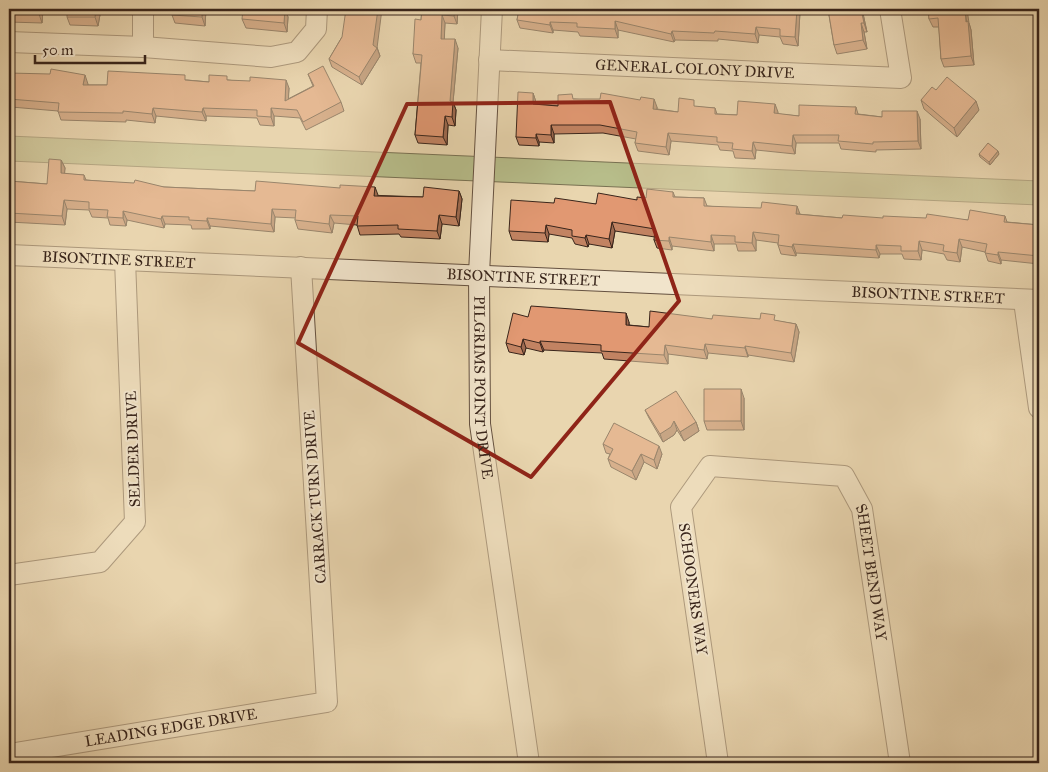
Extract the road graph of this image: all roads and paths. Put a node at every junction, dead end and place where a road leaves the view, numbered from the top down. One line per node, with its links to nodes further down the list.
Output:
1 (143, 9): 6 (street)
2 (317, 9): 6 (street)
3 (492, 9): 7 (street, PILGRIMS POINT DRIVE)
4 (890, 9): 7 (street, GENERAL COLONY DRIVE)
5 (9, 42): 6 (street)
6 (143, 47)
7 (489, 60): 11 (street, PILGRIMS POINT DRIVE)
8 (9, 255): 9 (street, BISONTINE STREET)
9 (125, 260): 10 (street, BISONTINE STREET); 15 (street, SELDER DRIVE)
10 (300, 267): 11 (street, BISONTINE STREET); 16 (street, CARRACK TURN DRIVE)
11 (479, 274): 12 (street, BISONTINE STREET); 18 (street, PILGRIMS POINT DRIVE)
12 (1032, 300): 13 (street)
13 (1039, 408)
14 (753, 469): 19 (street, SCHOONERS WAY); 20 (street, SHEET BEND WAY)
15 (9, 575)
16 (302, 706): 17 (street, LEADING EDGE DRIVE)
17 (9, 754)
18 (529, 763)
19 (718, 763)
20 (900, 763)

